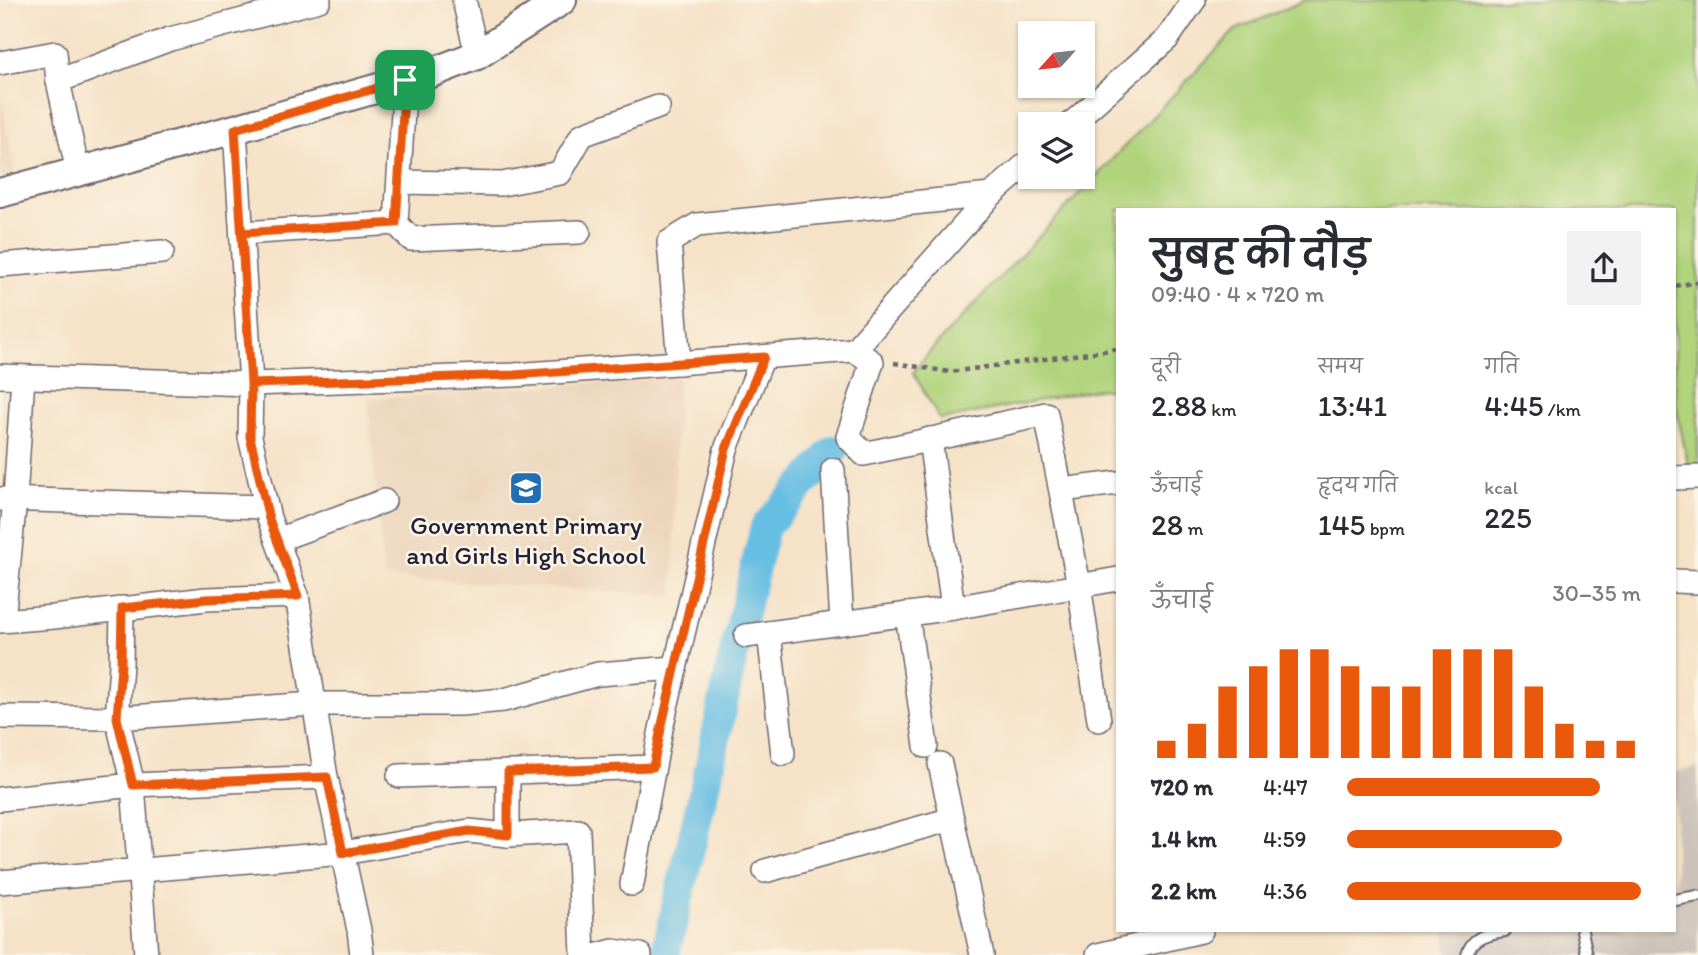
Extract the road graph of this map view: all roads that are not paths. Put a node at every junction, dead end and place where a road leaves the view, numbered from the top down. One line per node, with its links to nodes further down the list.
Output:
1 (318, 0): 8 (street)
2 (464, 0): 5 (street)
3 (562, 0): 5 (street)
4 (1194, 0): 10 (street)
5 (477, 55): 7 (street)
6 (0, 63): 8 (street)
7 (405, 80): 11 (street); 14 (street)
8 (58, 81): 13 (street)
9 (658, 107): 14 (street)
10 (1085, 112)
11 (235, 129): 13 (street); 19 (street)
12 (1018, 171): 16 (street)
13 (78, 172): 15 (street)
14 (399, 182): 17 (street)
15 (0, 193)
16 (991, 195): 22 (street); 24 (street)
17 (396, 223): 18 (street); 19 (street)
18 (579, 232)
19 (242, 233): 26 (street)
20 (162, 252): 21 (street)
21 (0, 265)
22 (863, 356): 23 (street); 27 (street)
23 (764, 357): 24 (street); 49 (street)
24 (679, 363): 26 (street)
25 (11, 377): 26 (street); 33 (street)
26 (251, 384): 35 (street)
27 (930, 439): 32 (street); 43 (street)
28 (833, 470): 46 (street)
29 (1698, 477): 30 (street)
30 (1676, 478)
31 (1116, 483): 32 (street)
32 (1061, 490): 40 (street)
33 (8, 499): 35 (street); 45 (street)
34 (384, 501): 36 (street)
35 (267, 507): 36 (street)
36 (277, 540): 41 (street)
37 (1116, 579): 40 (street)
38 (1676, 581): 39 (street)
39 (1698, 582)
40 (1079, 585): 43 (street); 53 (street)
41 (298, 596): 42 (street); 50 (street)
42 (122, 608): 45 (street); 52 (street)
43 (953, 608): 44 (street)
44 (907, 614): 46 (street); 54 (street)
45 (2, 621)
46 (842, 623): 47 (street)
47 (769, 633): 48 (street); 55 (street)
48 (746, 636)
49 (675, 668): 50 (street); 57 (street)
50 (314, 704): 52 (street); 60 (street)
51 (0, 717): 52 (street)
52 (117, 718): 61 (street)
53 (1100, 720)
54 (926, 746)
55 (783, 754)
56 (940, 764): 63 (street)
57 (653, 767): 58 (street); 69 (street)
58 (508, 772): 59 (street); 64 (street)
59 (399, 776)
60 (327, 777): 61 (street); 65 (street)
61 (133, 785): 62 (street); 66 (street)
62 (0, 799)
63 (952, 819): 67 (street); 82 (street)
64 (508, 835): 65 (street); 79 (street)
65 (343, 853): 66 (street); 72 (street)
66 (140, 870): 68 (street); 76 (street)
67 (765, 871)
68 (0, 882)
69 (632, 884)
70 (1698, 896): 71 (lane)
71 (1676, 900)
72 (359, 930): 77 (street); 78 (street)
73 (1196, 932): 83 (street)
74 (1500, 932): 84 (lane)
75 (1582, 932): 85 (lane)
76 (146, 955)
77 (349, 955)
78 (362, 955)
79 (583, 955)
80 (598, 955): 81 (street)
81 (640, 955)
82 (982, 955)
83 (1098, 955)
84 (1467, 955)
85 (1587, 955)

